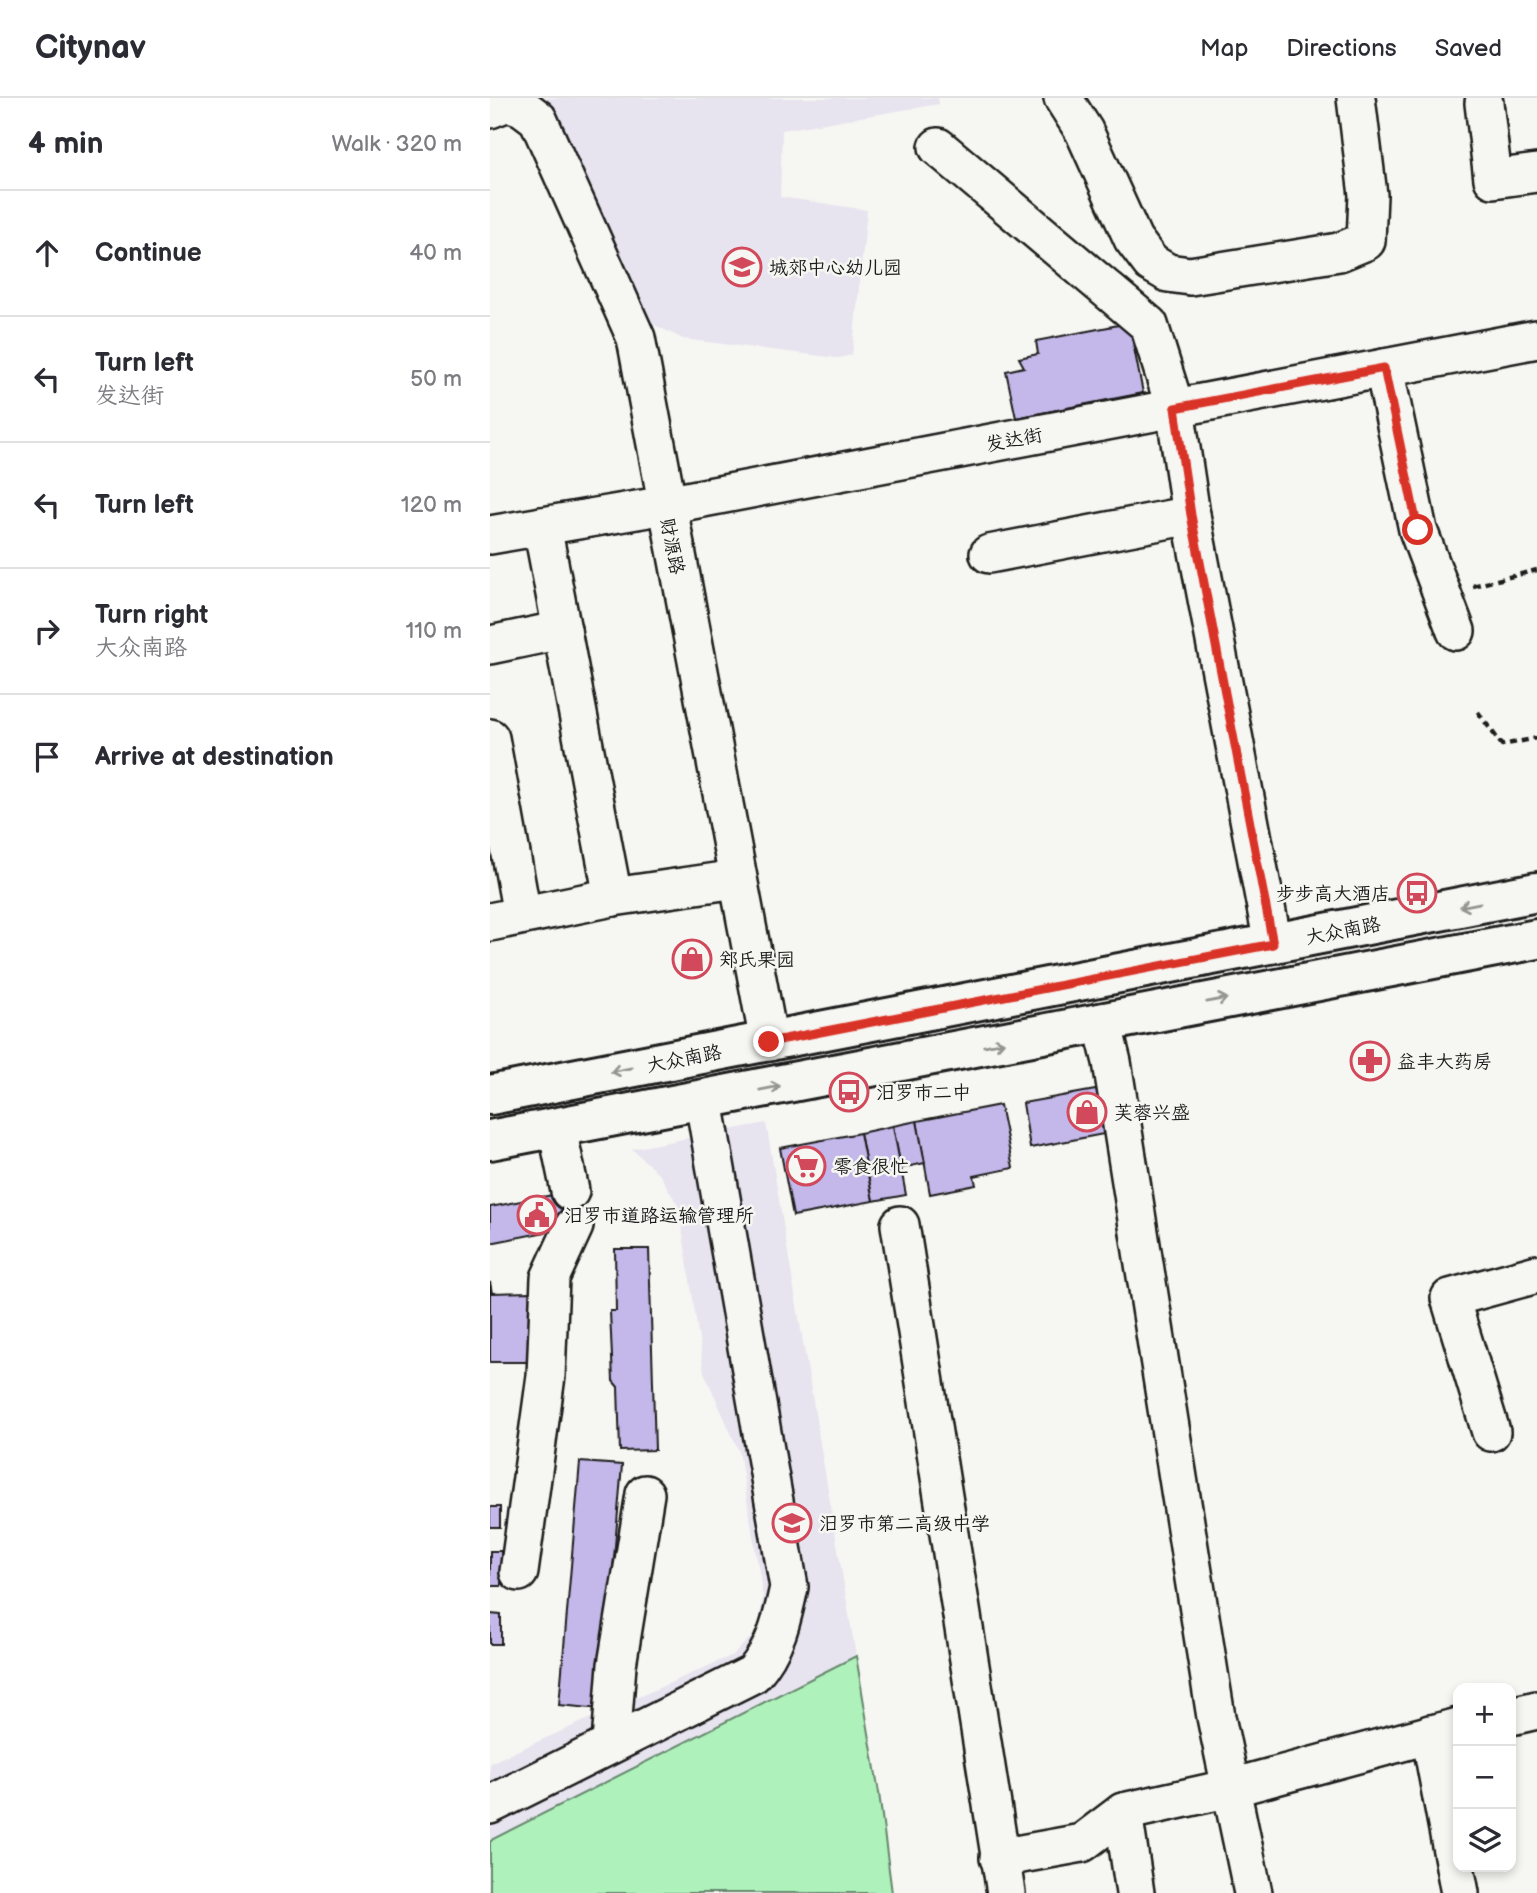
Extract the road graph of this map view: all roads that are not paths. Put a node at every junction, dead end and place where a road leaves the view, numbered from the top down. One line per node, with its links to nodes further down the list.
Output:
1 (1063, 98): 2 (street)
2 (1356, 98)
3 (1484, 103): 6 (street)
4 (511, 105): 10 (street, 财源路)
5 (939, 146): 9 (street)
6 (1537, 173)
7 (1537, 339): 8 (street, 发达街)
8 (1384, 368): 9 (street, 发达街); 16 (street)
9 (1175, 408): 10 (street, 发达街); 11 (street)
10 (666, 505): 12 (street, 发达街); 19 (street, 财源路)
11 (1191, 515): 14 (street); 24 (street)
12 (542, 526): 13 (street, 发达街); 15 (street)
13 (490, 535)
14 (989, 554)
15 (562, 630): 17 (street); 21 (street)
16 (1456, 631)
17 (490, 645)
18 (490, 738): 22 (street)
19 (737, 879): 21 (street); 26 (street, 财源路)
20 (1537, 892): 24 (main road, 大众南路, one-way to 24)
21 (613, 897): 22 (street)
22 (506, 919)
23 (1537, 939): 25 (main road, one-way to 23)
24 (1273, 944): 26 (main road, 大众南路)
25 (1102, 1022): 28 (main road, one-way to 25); 40 (street)
26 (769, 1042): 27 (main road, 大众南路, one-way to 27)
27 (490, 1095)
28 (704, 1101): 29 (main road); 39 (street)
29 (557, 1128): 30 (main road); 35 (street)
30 (490, 1140)
31 (900, 1225): 43 (street)
32 (1537, 1274): 33 (street)
33 (1491, 1432)
34 (645, 1494): 39 (street)
35 (519, 1572)
36 (1537, 1710): 37 (street)
37 (1516, 1715)
38 (1444, 1731): 40 (street); 46 (street)
39 (611, 1743): 41 (street)
40 (1231, 1788): 42 (street); 45 (street)
41 (490, 1805)
42 (1123, 1812): 43 (street); 44 (street)
43 (1002, 1876)
44 (1135, 1893)
45 (1253, 1893)
46 (1460, 1893)

